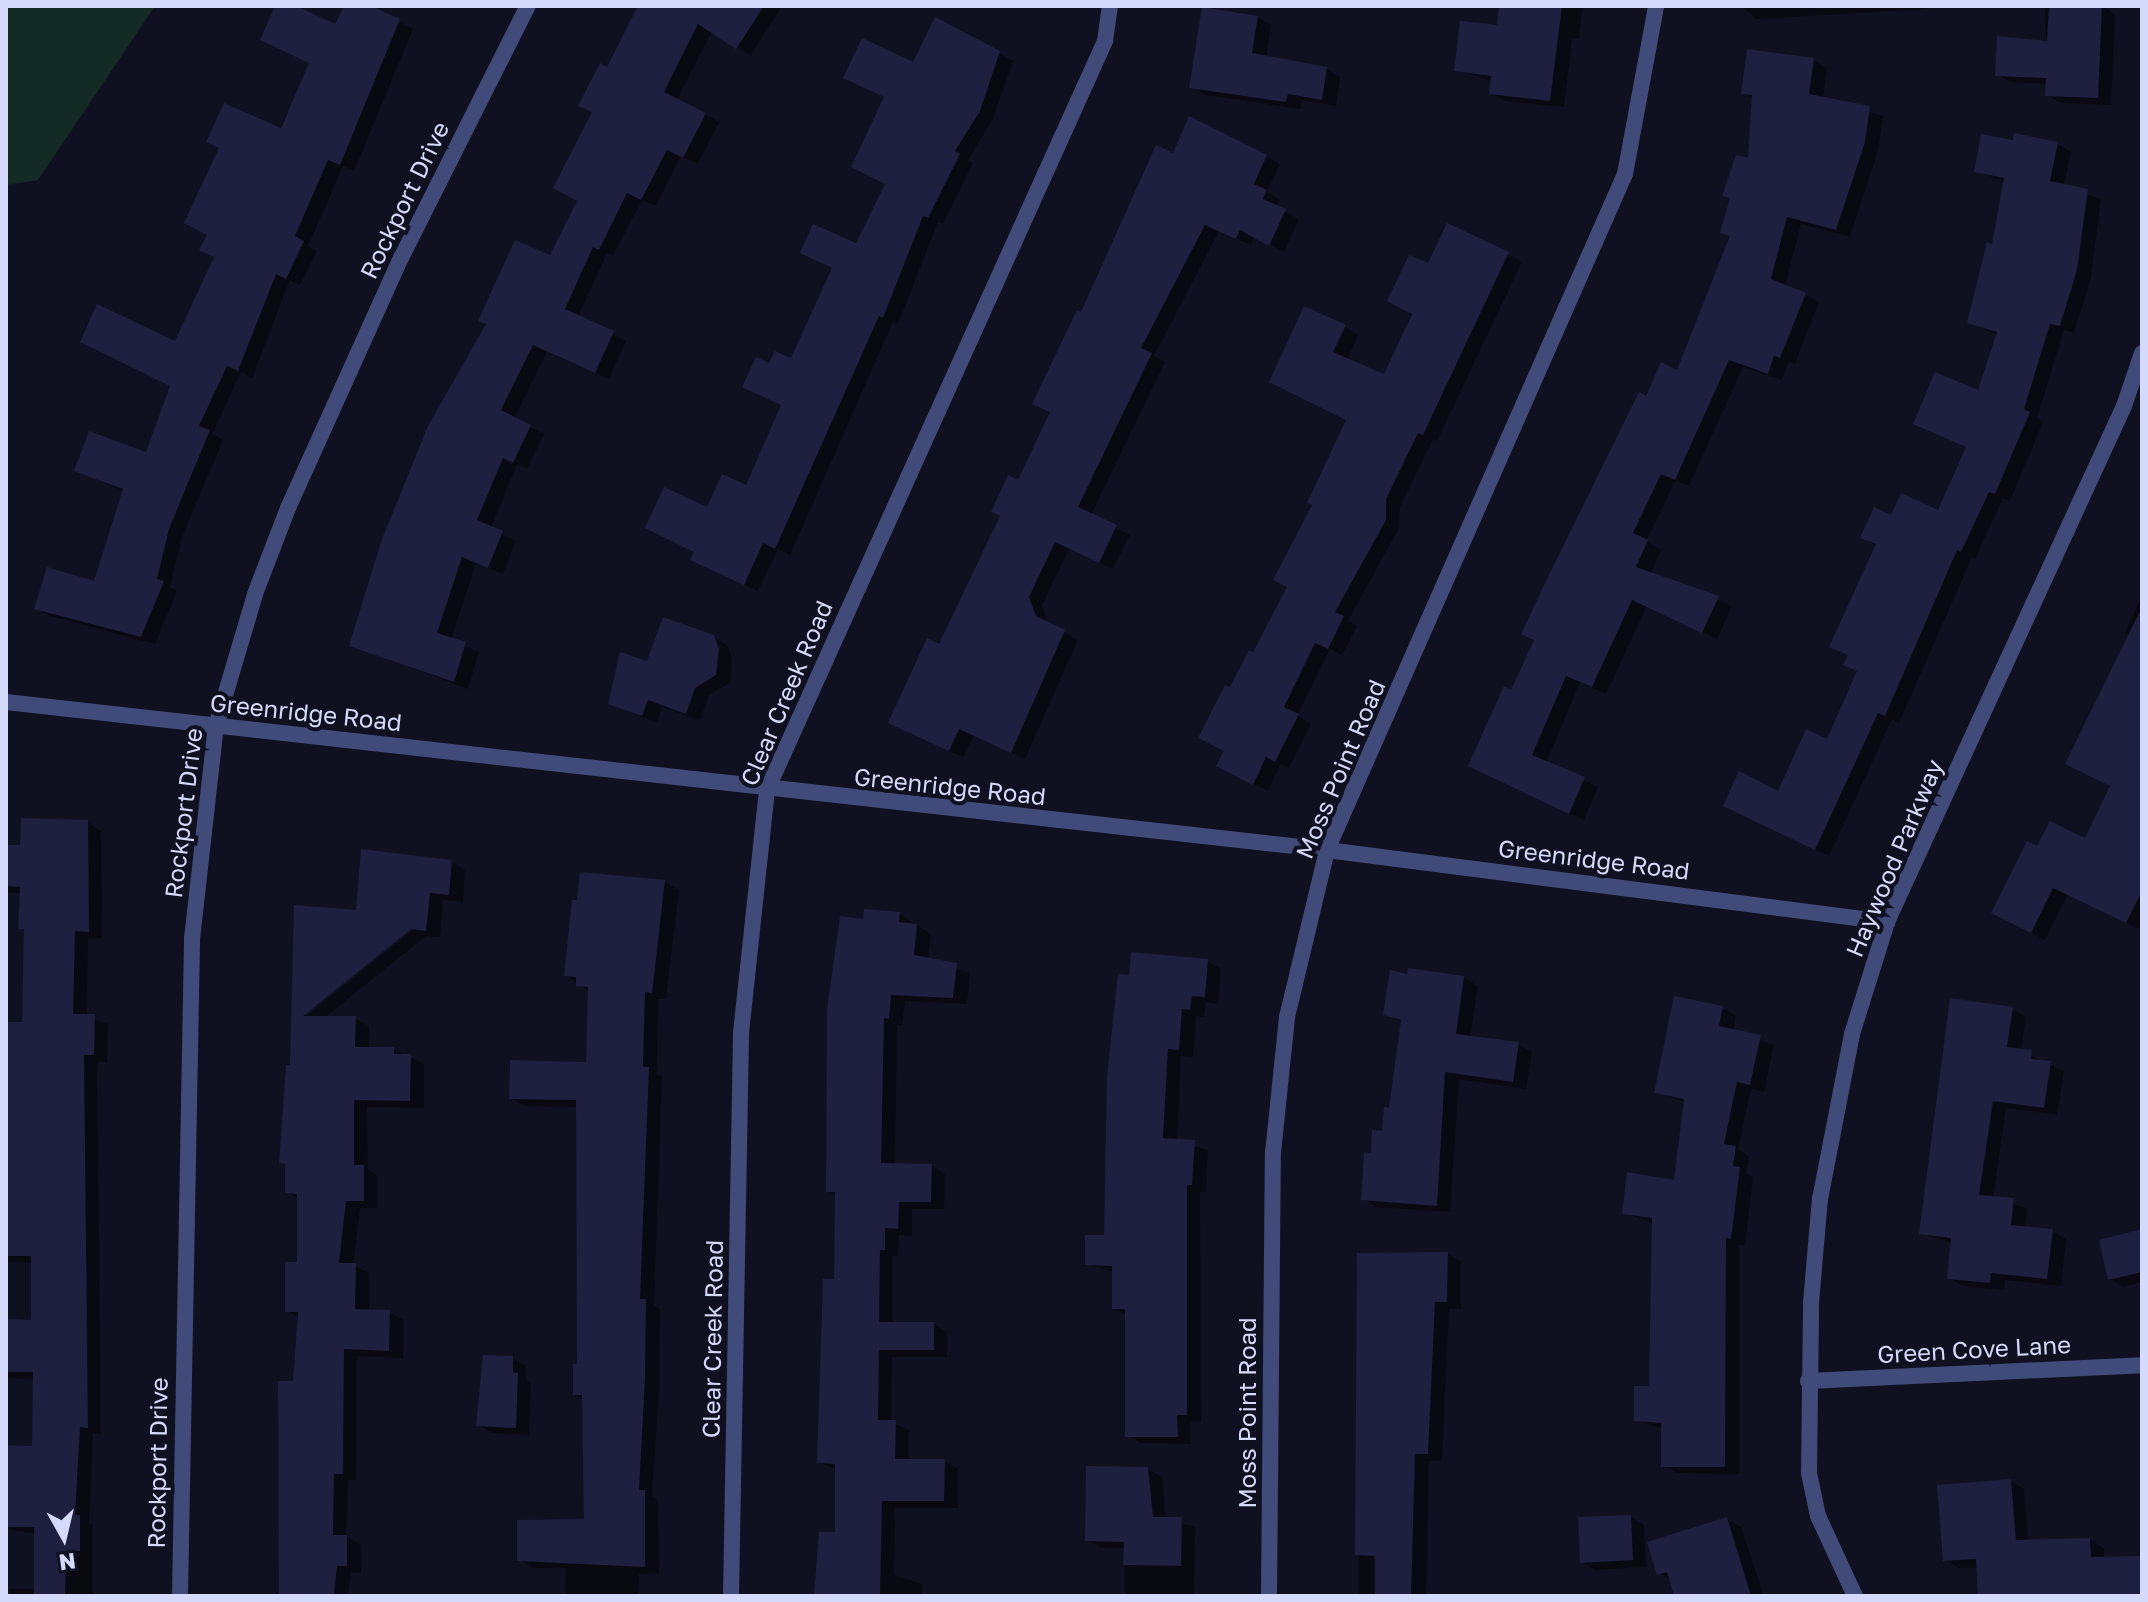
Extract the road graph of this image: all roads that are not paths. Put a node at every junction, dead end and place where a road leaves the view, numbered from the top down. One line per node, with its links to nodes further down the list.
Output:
1 (528, 6): 6 (street, Rockport Drive)
2 (1110, 6): 7 (street, Clear Creek Road)
3 (1656, 6): 8 (street, Moss Point Road)
4 (2142, 353): 9 (street, Haywood Parkway)
5 (6, 702): 6 (street, Greenridge Road)
6 (216, 726): 7 (street, Greenridge Road); 12 (street, Rockport Drive)
7 (767, 790): 8 (street, Greenridge Road); 13 (street, Clear Creek Road)
8 (1327, 850): 9 (street, Greenridge Road); 14 (street, Moss Point Road)
9 (1887, 922): 11 (street, Haywood Parkway)
10 (2142, 1365): 11 (street, Green Cove Lane)
11 (1808, 1381): 15 (street, Haywood Parkway)
12 (180, 1596)
13 (731, 1596)
14 (1269, 1596)
15 (1855, 1596)

